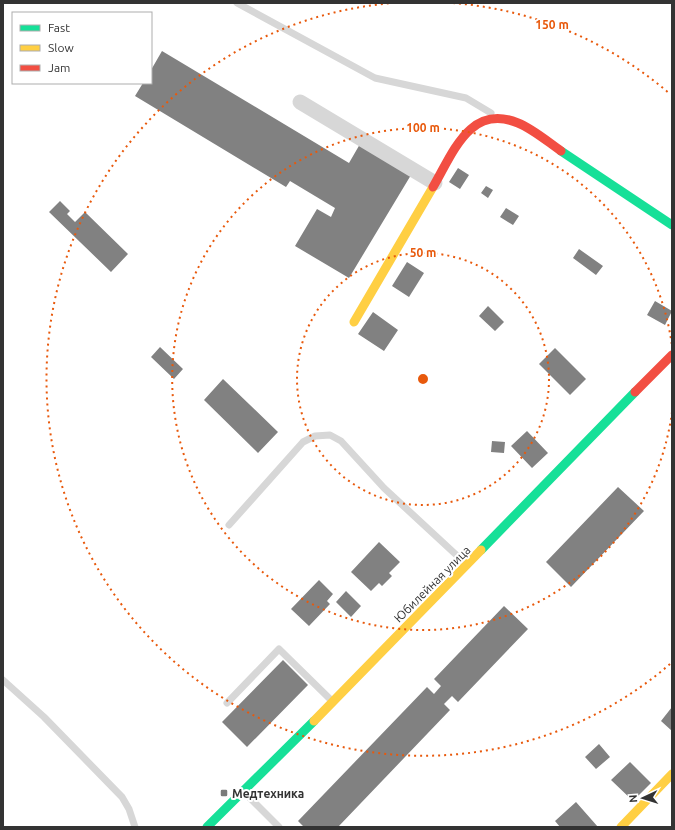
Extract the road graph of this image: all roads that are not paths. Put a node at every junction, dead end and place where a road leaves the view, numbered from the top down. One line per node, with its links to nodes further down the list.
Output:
1 (237, 3): 3 (lane)
2 (300, 102): 4 (street)
3 (496, 116): 4 (street); 5 (street)
4 (435, 183): 6 (street)
5 (672, 225)
6 (354, 322)
7 (672, 355): 9 (street, Юбилейная улица)
8 (229, 525): 9 (lane)
9 (468, 565): 11 (street, Юбилейная улица)
10 (3, 680): 15 (lane)
11 (333, 702): 12 (lane); 14 (street, Юбилейная улица)
12 (227, 703)
13 (672, 774): 18 (street)
14 (244, 792): 16 (street, Юбилейная улица); 17 (lane)
15 (134, 827)
16 (207, 827)
17 (279, 827)
18 (621, 827)

